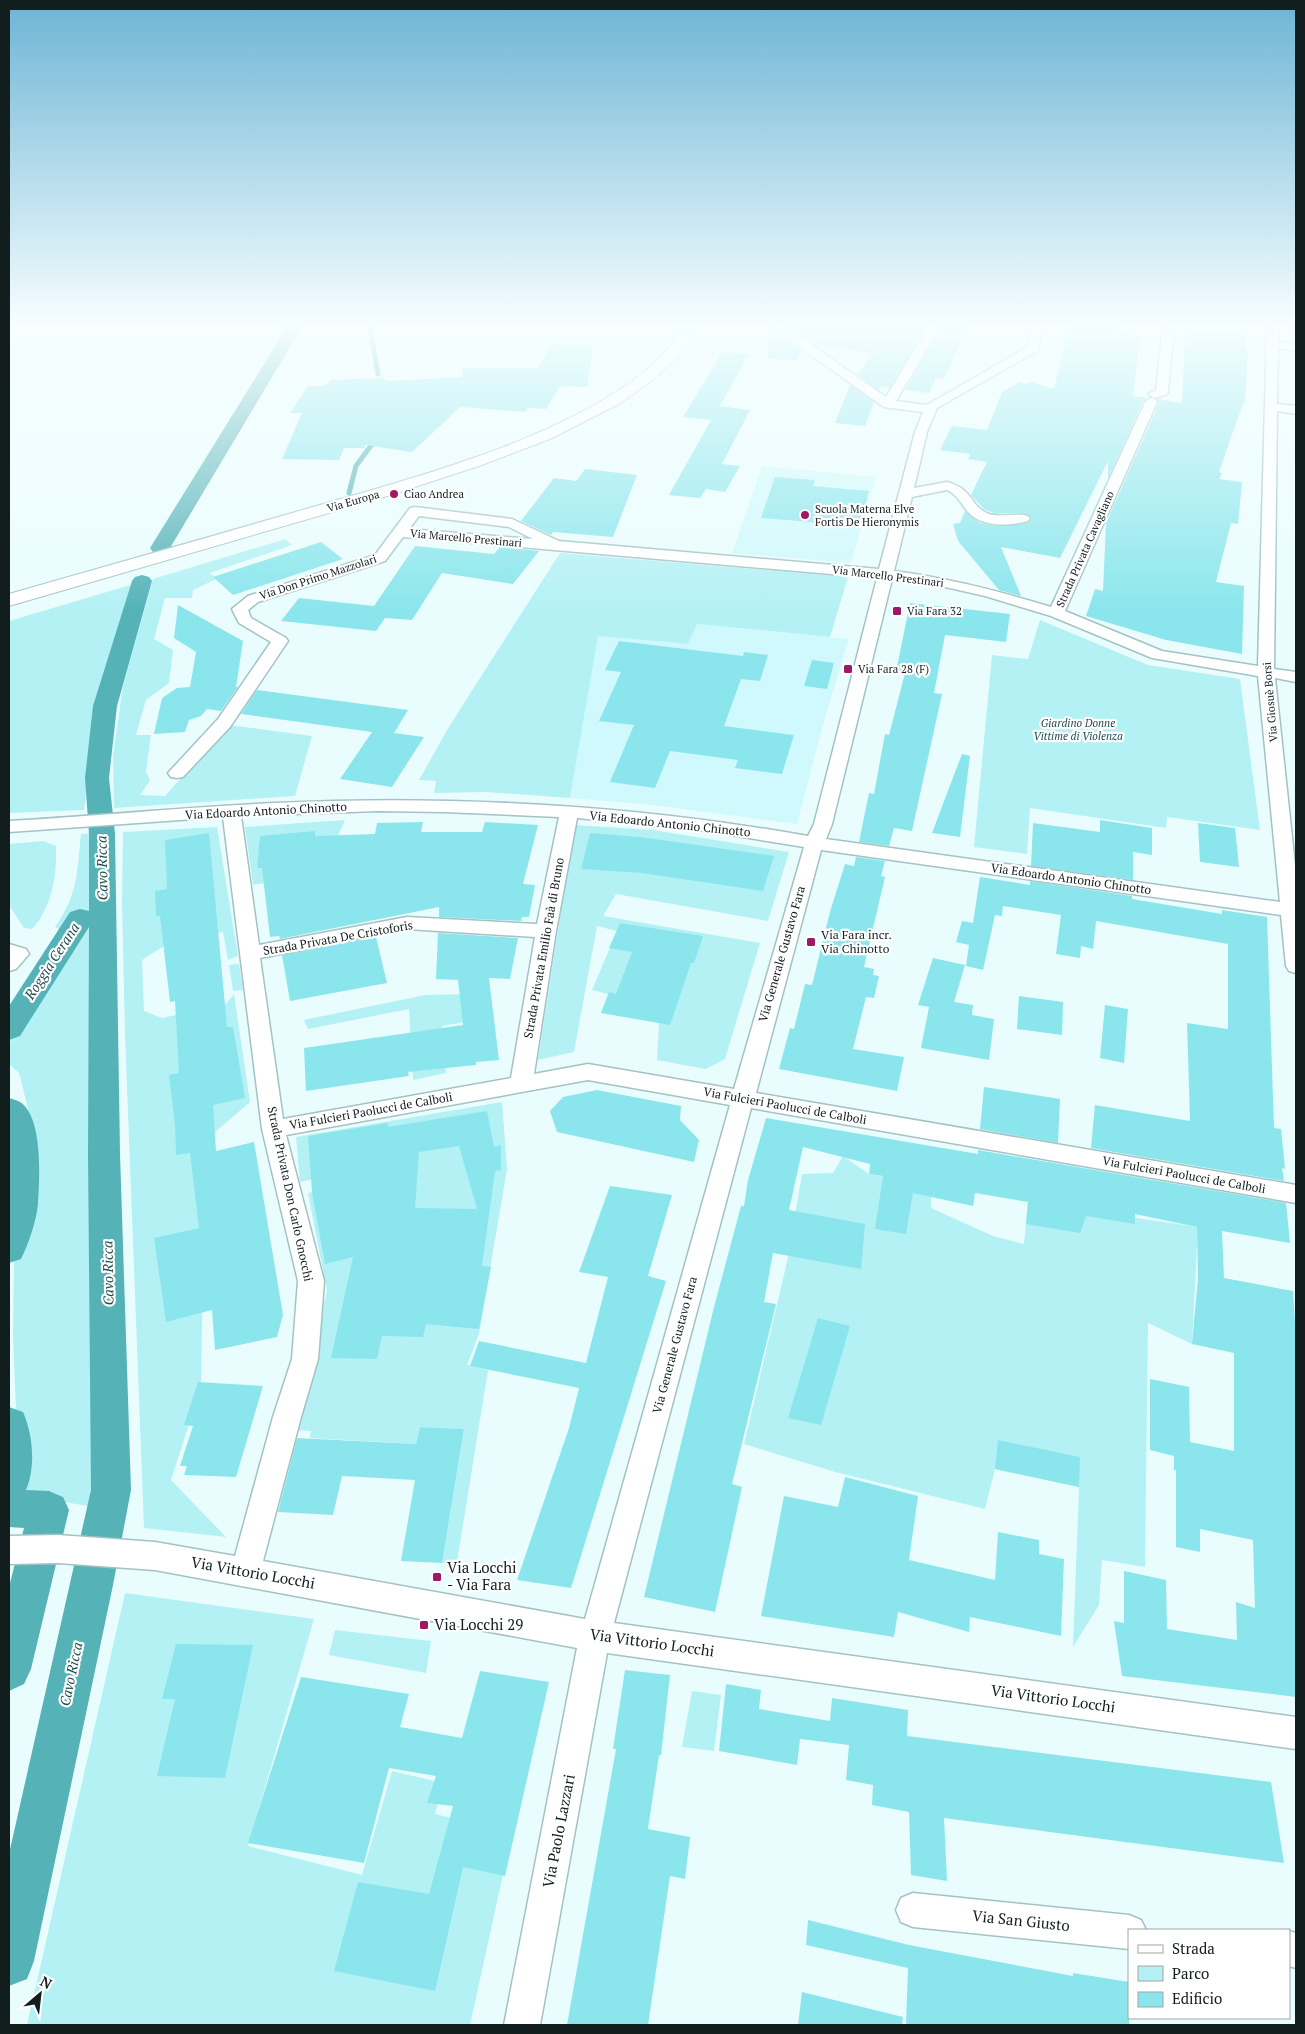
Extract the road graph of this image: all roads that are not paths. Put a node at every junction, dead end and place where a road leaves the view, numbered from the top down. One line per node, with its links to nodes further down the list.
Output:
1 (571, 422): 10 (main road, Via Europa)
2 (925, 422): 5 (street, Via Generale Gustavo Fara)
3 (1141, 422): 11 (street, Strada Privata Cavagliano)
4 (1271, 422): 12 (street, Via Giosuè Borsi)
5 (906, 494): 6 (street); 9 (street, Via Generale Gustavo Fara)
6 (1023, 518)
7 (399, 532): 8 (street, Via Marcello Prestinari); 8 (street, Via Marcello Prestinari); 14 (street, Via Don Primo Mazzolari)
8 (556, 545): 9 (street, Via Marcello Prestinari)
9 (886, 573): 11 (street, Via Marcello Prestinari); 20 (street, Via Generale Gustavo Fara)
10 (9, 600)
11 (1056, 613): 12 (street, Via Marcello Prestinari)
12 (1266, 673): 13 (street, Via Marcello Prestinari); 15 (street, Via Giosuè Borsi)
13 (1296, 677)
14 (177, 773)
15 (1278, 783): 16 (street); 21 (street, Via Giosuè Borsi)
16 (1296, 786)
17 (231, 812): 18 (street, Via Edoardo Antonio Chinotto); 19 (street, Via Edoardo Antonio Chinotto); 23 (street, Strada Privata Don Carlo Gnocchi)
18 (569, 813): 20 (street, Via Edoardo Antonio Chinotto); 22 (street, Strada Privata Emilio Faà di Bruno)
19 (9, 826)
20 (815, 842): 21 (street, Via Edoardo Antonio Chinotto); 26 (street, Via Generale Gustavo Fara)
21 (1294, 910): 24 (street, Via Giosuè Borsi)
22 (546, 932): 23 (street, Strada Privata De Cristoforis); 25 (street, Strada Privata Emilio Faà di Bruno)
23 (250, 953): 27 (street, Strada Privata Don Carlo Gnocchi)
24 (1296, 966)
25 (521, 1084): 26 (street, Via Fulcieri Paolucci de Calboli); 27 (street, Via Fulcieri Paolucci de Calboli)
26 (742, 1099): 28 (street, Via Fulcieri Paolucci de Calboli); 31 (street, Via Generale Gustavo Fara)
27 (273, 1129): 30 (street, Strada Privata Don Carlo Gnocchi)
28 (1296, 1194)
29 (14, 1550): 30 (street, Via Vittorio Locchi)
30 (246, 1572): 31 (street, Via Vittorio Locchi)
31 (595, 1636): 32 (street, Via Vittorio Locchi); 35 (street, Via Paolo Lazzari)
32 (1296, 1733)
33 (913, 1910): 34 (street, Via San Giusto)
34 (1128, 1932)
35 (522, 2025)

